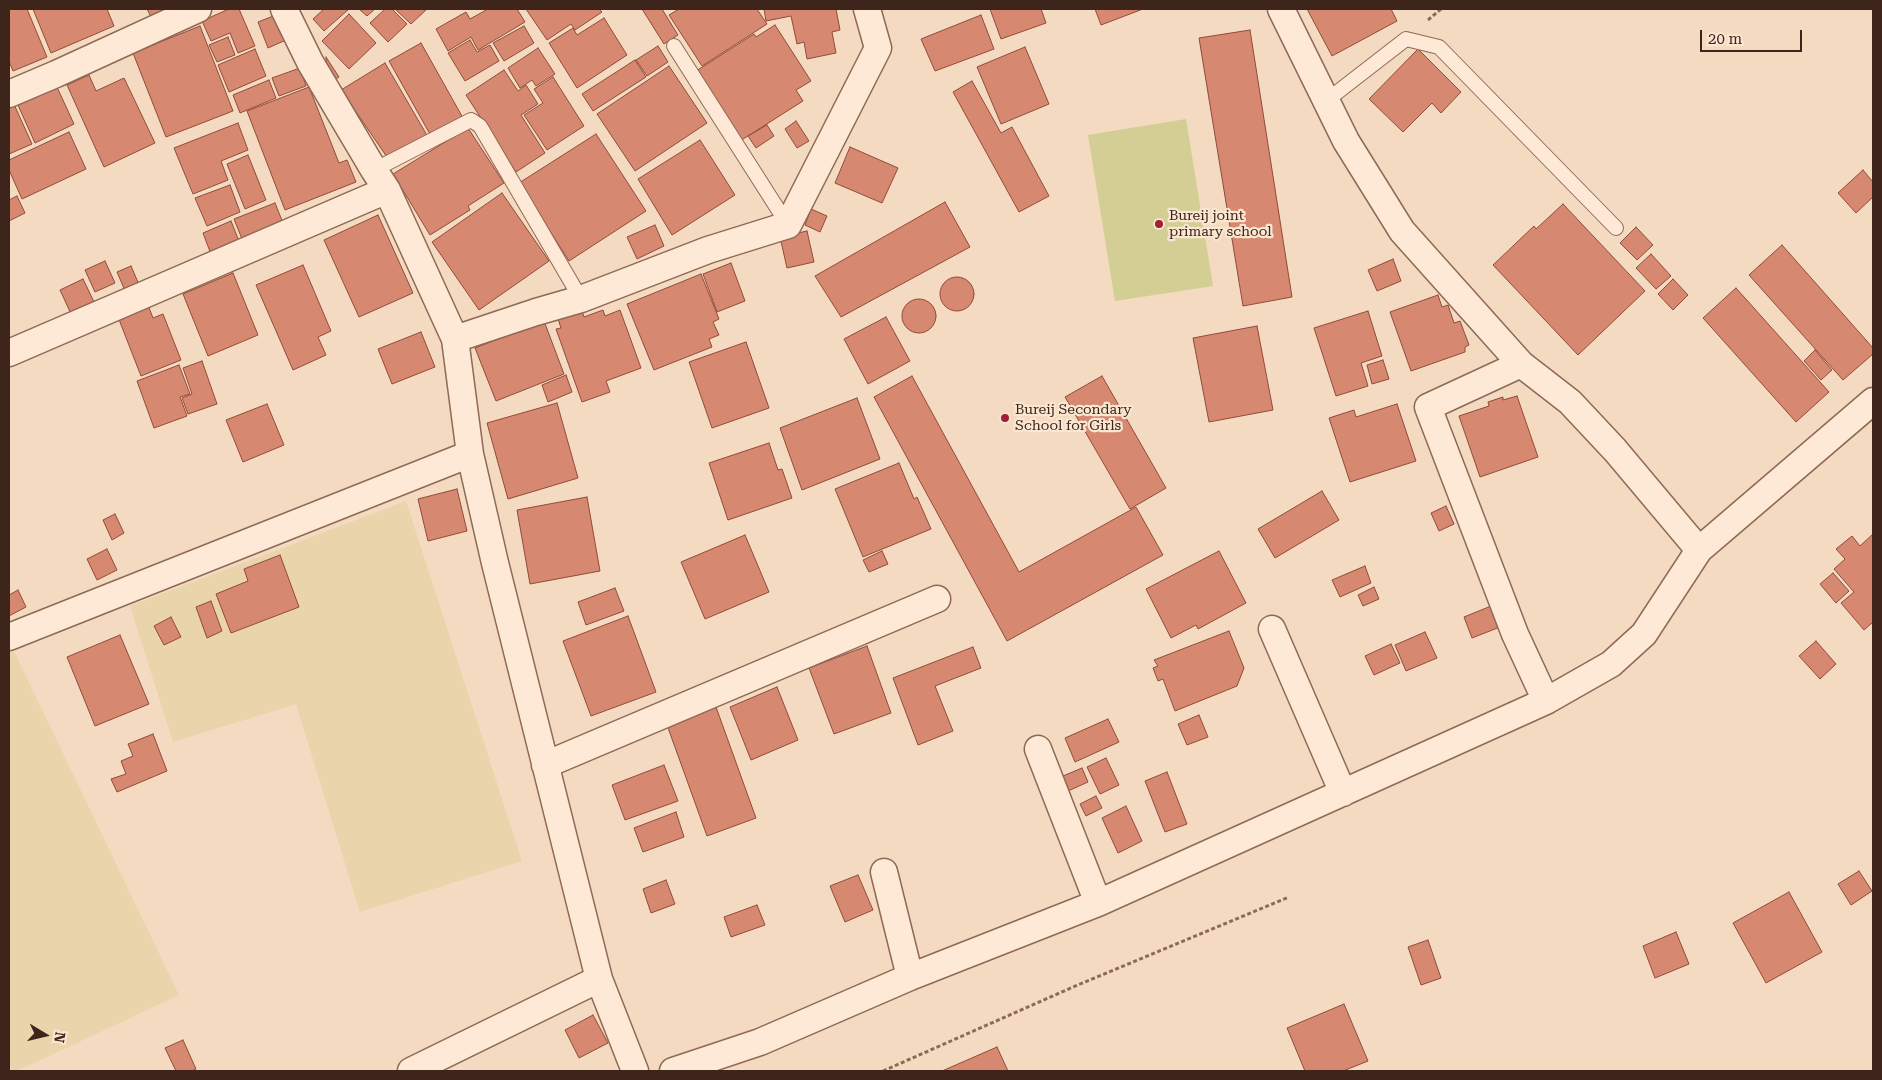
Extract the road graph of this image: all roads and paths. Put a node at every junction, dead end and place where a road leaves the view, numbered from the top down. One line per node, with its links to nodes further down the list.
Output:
1 (198, 9): 6 (street)
2 (284, 9): 8 (street)
3 (867, 9): 9 (street)
4 (1281, 9): 7 (street)
5 (674, 46): 9 (lane)
6 (9, 94)
7 (1326, 100): 10 (lane); 14 (street)
8 (381, 180): 11 (lane); 12 (street); 13 (street)
9 (788, 225): 11 (street)
10 (1616, 228)
11 (581, 299): 12 (street)
12 (455, 339): 16 (street)
13 (9, 353)
14 (1521, 364): 17 (street); 21 (street)
15 (1873, 401): 17 (street)
16 (470, 454): 20 (street); 23 (street)
17 (1699, 550): 21 (street)
18 (937, 600): 23 (street)
19 (1272, 629): 24 (street)
20 (9, 637)
21 (1546, 701): 24 (street)
22 (1038, 749): 27 (street)
23 (545, 765): 29 (street)
24 (1343, 793): 27 (street)
25 (884, 872): 28 (street)
26 (1289, 897): 33 (path)
27 (1098, 903): 28 (street)
28 (910, 977): 32 (street)
29 (599, 979): 30 (street); 31 (street)
30 (411, 1071)
31 (635, 1071)
32 (673, 1071)
33 (883, 1071)

